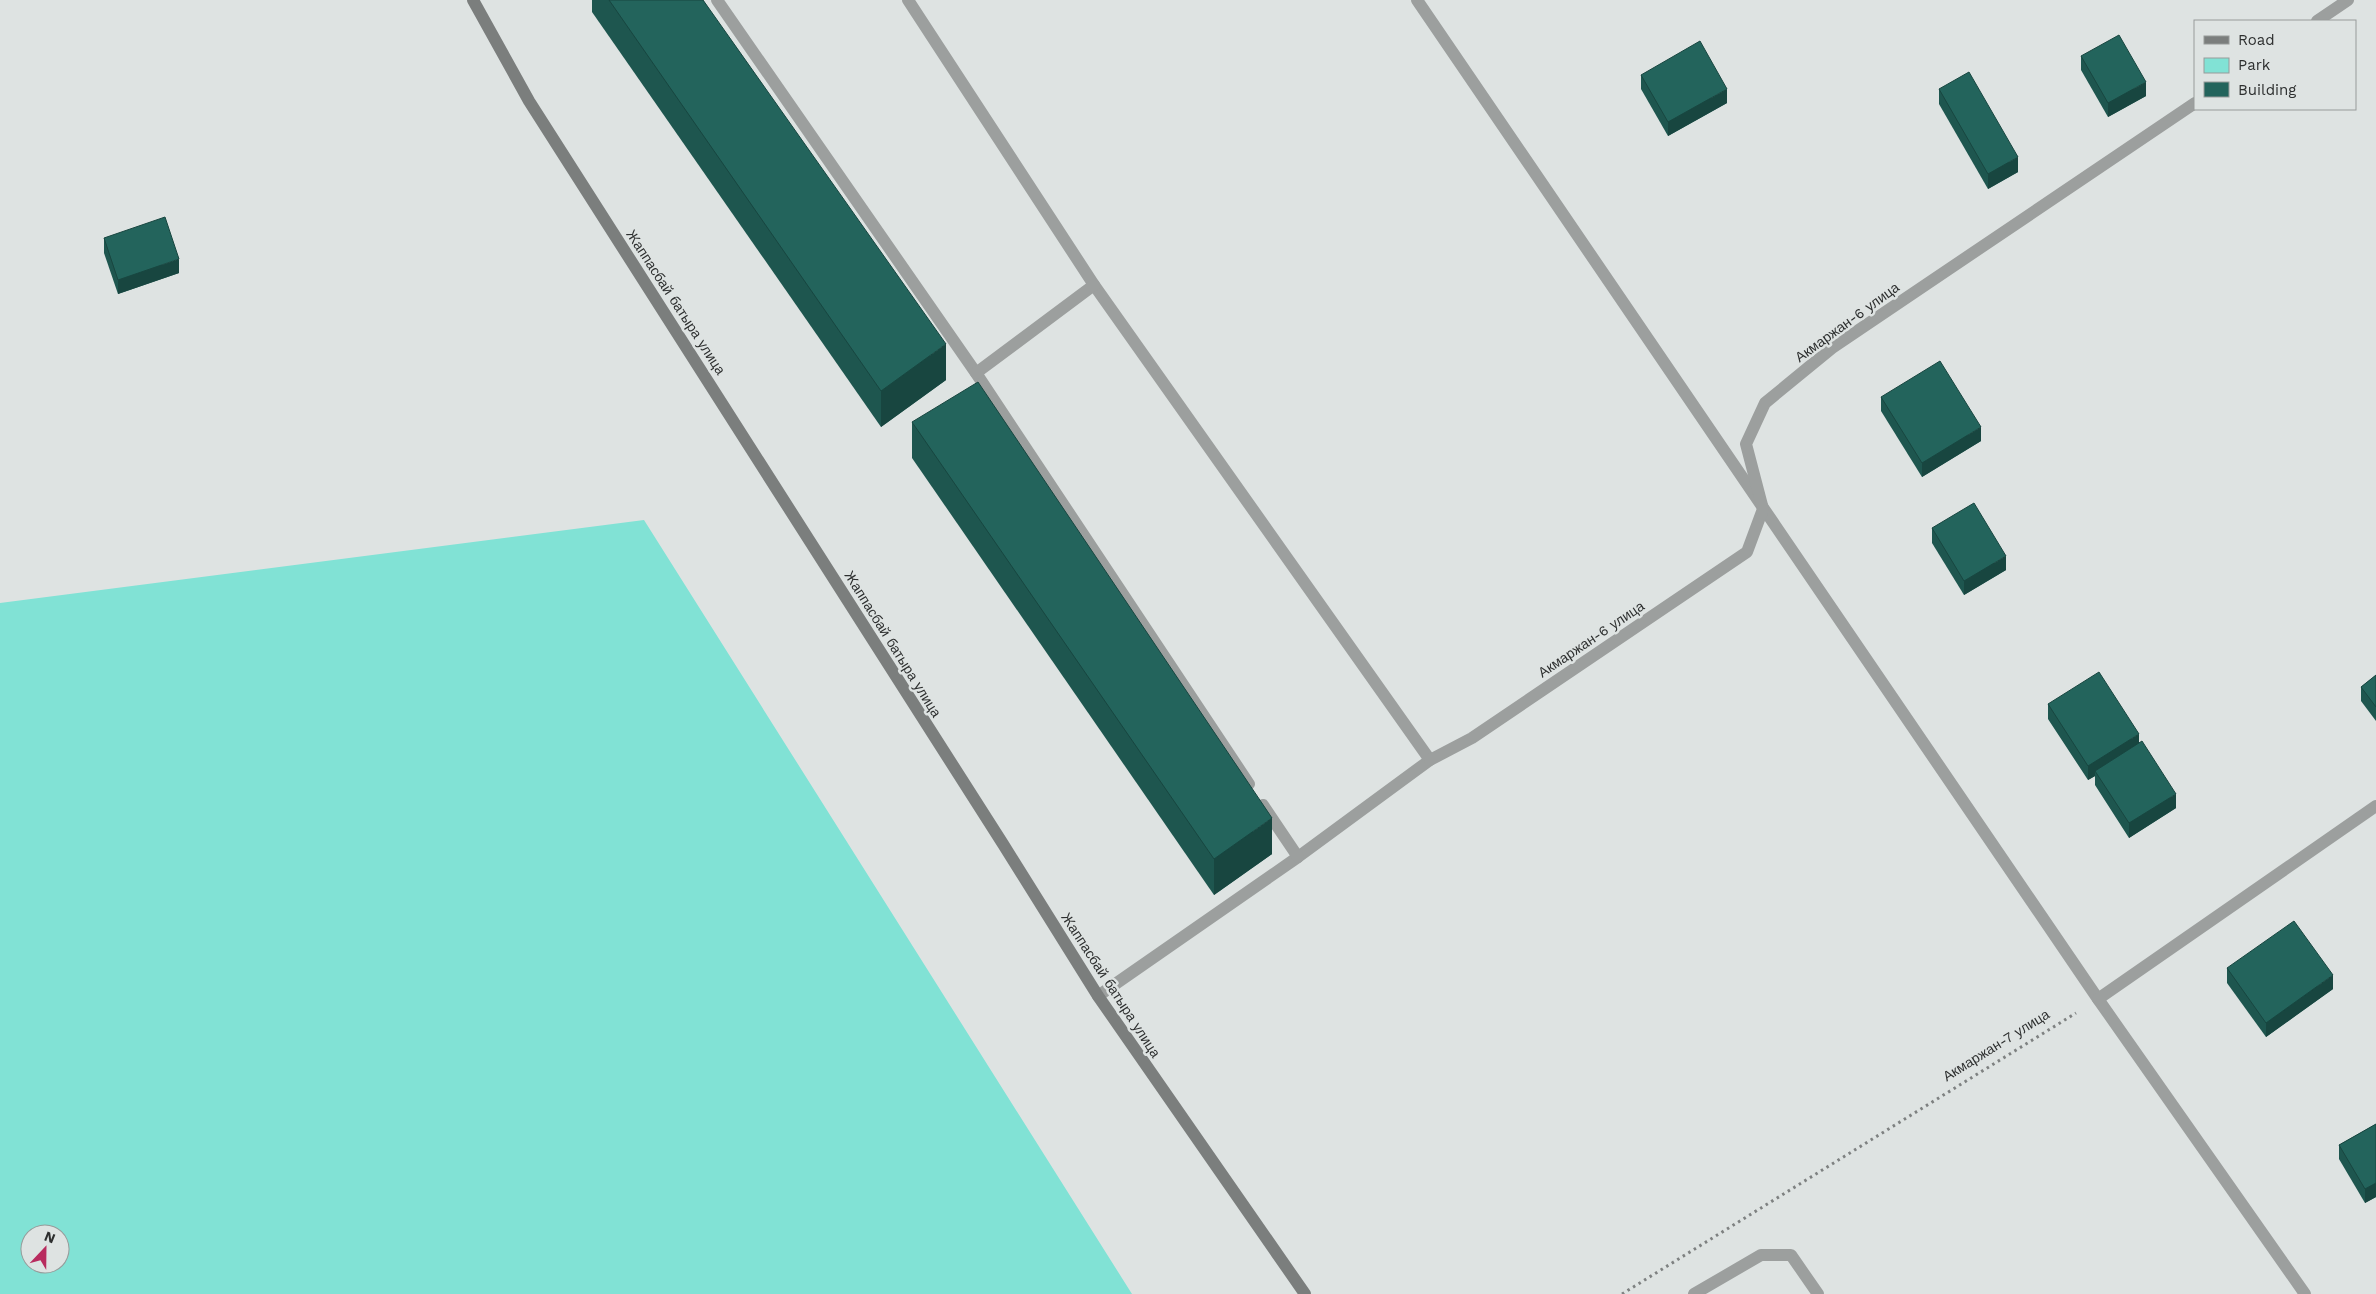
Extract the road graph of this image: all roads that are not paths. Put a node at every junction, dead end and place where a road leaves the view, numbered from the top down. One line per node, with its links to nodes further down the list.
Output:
1 (473, 0): 14 (main road, Жаппасбай батыра улица)
2 (717, 0): 9 (street)
3 (908, 0): 8 (street)
4 (1417, 0): 10 (street)
5 (2348, 0): 6 (street)
6 (2318, 20)
7 (2194, 105): 10 (street, Акмаржан-6 улица)
8 (1094, 286): 9 (street); 11 (street)
9 (976, 373): 13 (street)
10 (1763, 509): 11 (street, Акмаржан-6 улица); 15 (street)
11 (1430, 760): 13 (street, Акмаржан-6 улица)
12 (2376, 806): 15 (street)
13 (1298, 857): 14 (street, Акмаржан-6 улица)
14 (1098, 996): 16 (main road, Жаппасбай батыра улица)
15 (2098, 999): 19 (street)
16 (1304, 1294)
17 (1694, 1294): 18 (street)
18 (1818, 1294)
19 (2305, 1294)

